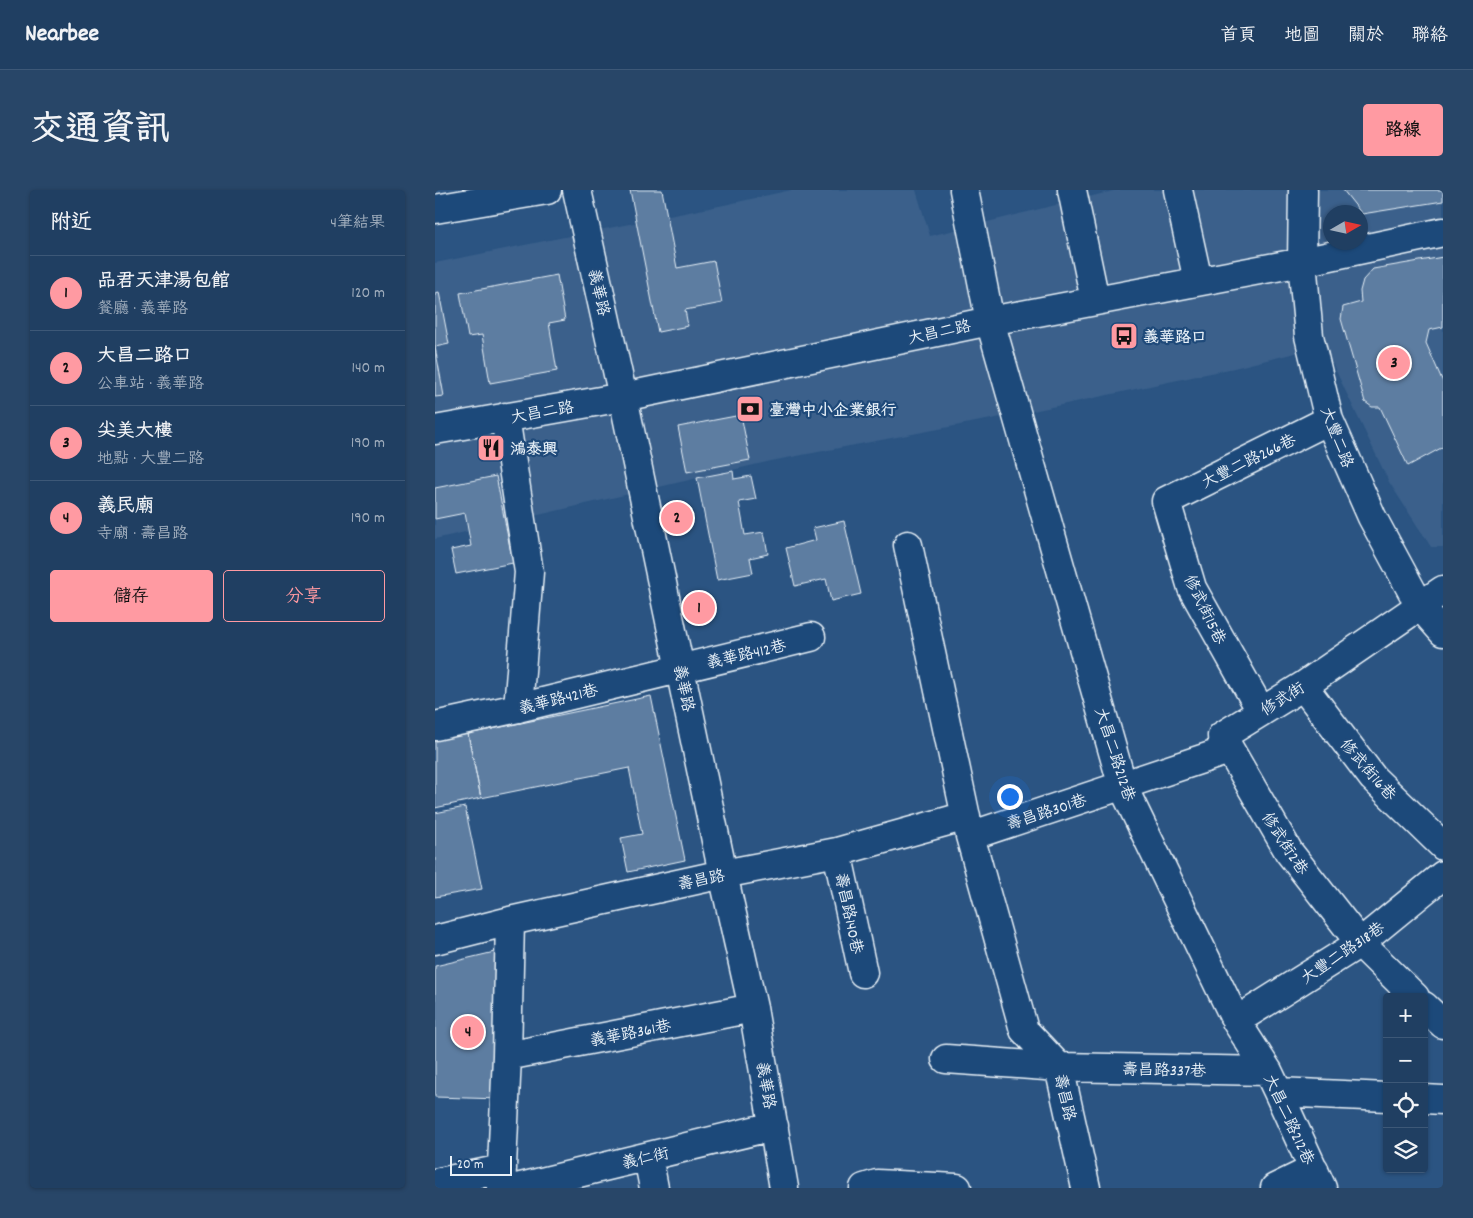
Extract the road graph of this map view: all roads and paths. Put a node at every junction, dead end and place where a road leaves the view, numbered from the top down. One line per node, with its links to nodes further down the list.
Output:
1 (547, 190): 7 (street)
2 (577, 190): 13 (street, 義華路)
3 (964, 190): 12 (street, 大昌二路212巷)
4 (1073, 190): 11 (street)
5 (1178, 190): 10 (street)
6 (1303, 190): 9 (street, 大豐二路)
7 (435, 209)
8 (1443, 232): 9 (street, 大昌二路)
9 (1302, 262): 10 (street, 大昌二路); 15 (street, 大豐二路)
10 (1198, 281): 11 (street, 大昌二路)
11 (1095, 300): 12 (street, 大昌二路)
12 (990, 321): 13 (street, 大昌二路); 29 (street, 大昌二路212巷)
13 (623, 397): 14 (street, 大昌二路); 23 (street, 義華路)
14 (505, 418): 16 (street, 大昌二路); 25 (street)
15 (1329, 420): 17 (street, 大豐二路266巷); 20 (street, 大豐二路)
16 (435, 430)
17 (1166, 501): 26 (street, 修武街15巷)
18 (908, 544): 30 (street, 壽昌路)
19 (1443, 590): 20 (street, 修武街)
20 (1420, 606): 21 (street, 大豐二路); 24 (street, 修武街)
21 (1443, 632)
22 (811, 637): 23 (street, 義華路412巷)
23 (681, 668): 25 (street, 義華路421巷); 33 (street, 義華路)
24 (1303, 686): 26 (street, 修武街); 31 (street, 修武街16巷)
25 (518, 708): 27 (street, 義華路421巷)
26 (1261, 711): 28 (street, 修武街)
27 (435, 726)
28 (1222, 736): 29 (street); 37 (street, 修武街2巷)
29 (1123, 787): 30 (street, 壽昌路301巷); 42 (street, 大昌二路212巷)
30 (968, 826): 32 (street, 壽昌路); 46 (street, 壽昌路)
31 (1443, 846)
32 (837, 852): 33 (street, 壽昌路); 38 (street, 壽昌路140巷)
33 (723, 874): 35 (street, 壽昌路); 40 (street, 義華路)
34 (1443, 875): 37 (street, 大豐二路318巷)
35 (509, 921): 36 (street, 壽昌路); 44 (street)
36 (435, 940)
37 (1360, 943): 39 (street, 修武街2巷); 42 (street, 大豐二路318巷)
38 (863, 973)
39 (1411, 993)
40 (753, 1008): 44 (street, 義華路361巷); 51 (street, 義華路)
41 (1428, 1010): 43 (street)
42 (1236, 1021): 47 (street, 大昌二路212巷)
43 (1443, 1024)
44 (507, 1056): 54 (street)
45 (946, 1059): 46 (street, 壽昌路337巷)
46 (1059, 1067): 47 (street, 壽昌路337巷); 61 (street, 壽昌路)
47 (1273, 1082): 48 (street, 壽昌路337巷); 53 (street, 大昌二路212巷)
48 (1383, 1096)
49 (1428, 1099): 50 (street)
50 (1443, 1100)
51 (774, 1126): 52 (street, 義仁街); 58 (street, 義華路)
52 (648, 1156): 56 (street, 義仁街); 57 (street)
53 (1318, 1179): 62 (street)
54 (506, 1182): 55 (street, 義仁街); 56 (street, 義仁街)
55 (435, 1183)
56 (558, 1183)
57 (654, 1188)
58 (785, 1188)
59 (864, 1188): 60 (street)
60 (957, 1188)
61 (1086, 1188)
62 (1275, 1188)

